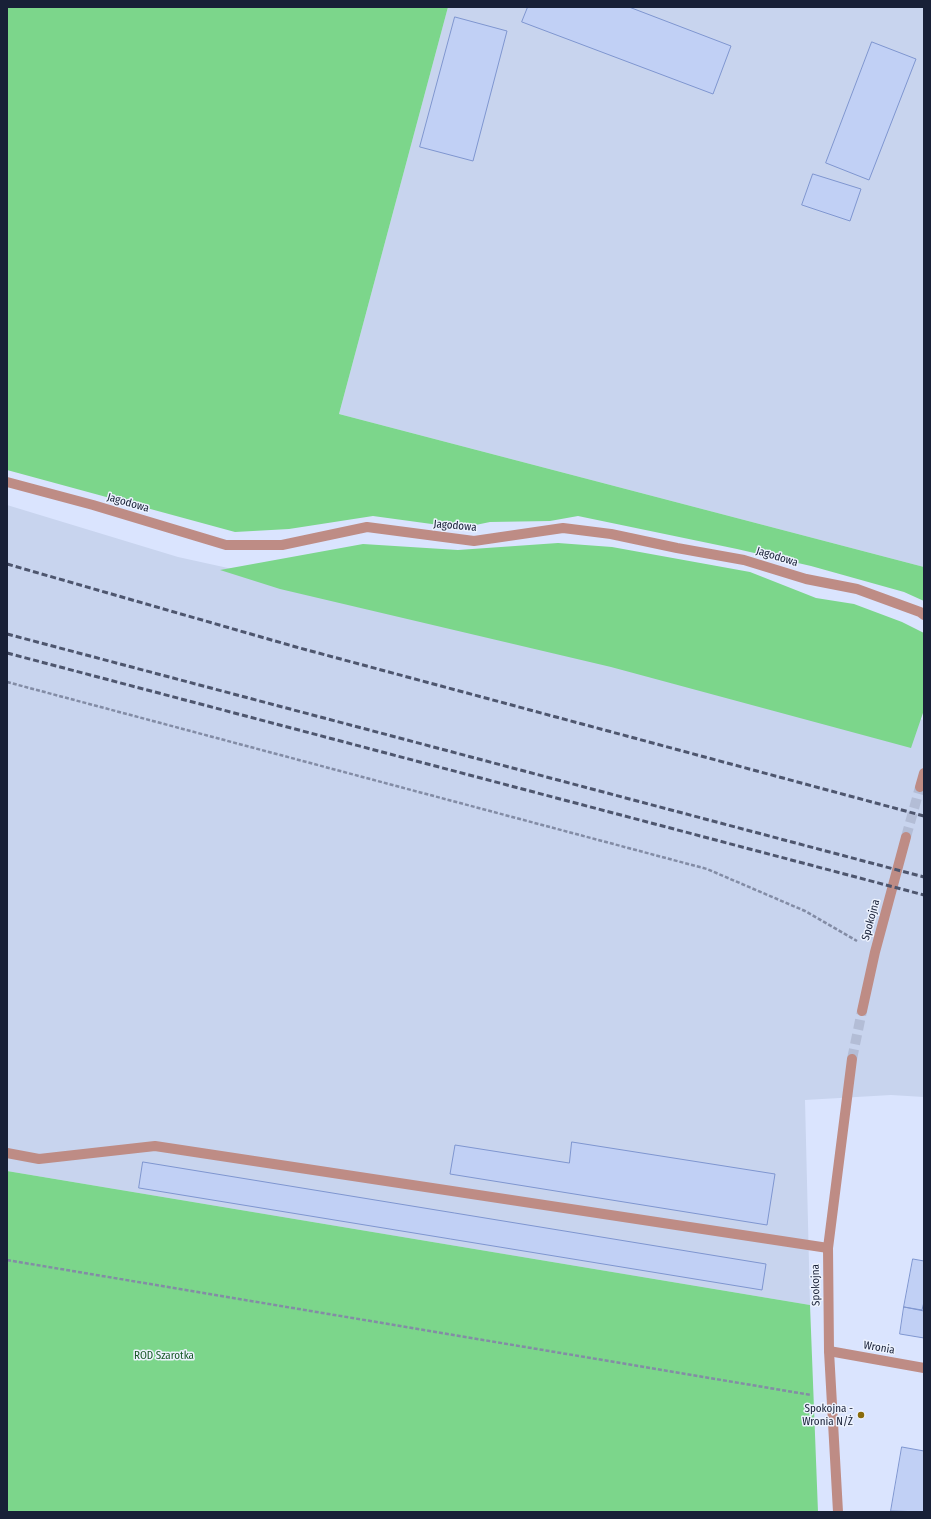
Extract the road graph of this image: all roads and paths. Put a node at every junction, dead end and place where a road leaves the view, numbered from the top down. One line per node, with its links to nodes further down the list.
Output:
1 (7, 482): 2 (street, Jagodowa)
2 (924, 615)
3 (7, 682): 7 (path)
4 (924, 773): 5 (street)
5 (920, 787)
6 (906, 837): 7 (street, Spokojna)
7 (875, 952): 8 (street, Spokojna)
8 (862, 1010)
9 (852, 1059): 11 (street, Spokojna)
10 (7, 1153): 11 (street)
11 (828, 1248): 13 (street, Spokojna)
12 (7, 1260): 15 (path)
13 (829, 1351): 14 (street, Wronia); 15 (street, Spokojna)
14 (924, 1368)
15 (832, 1398): 16 (street, Spokojna)
16 (838, 1512)

